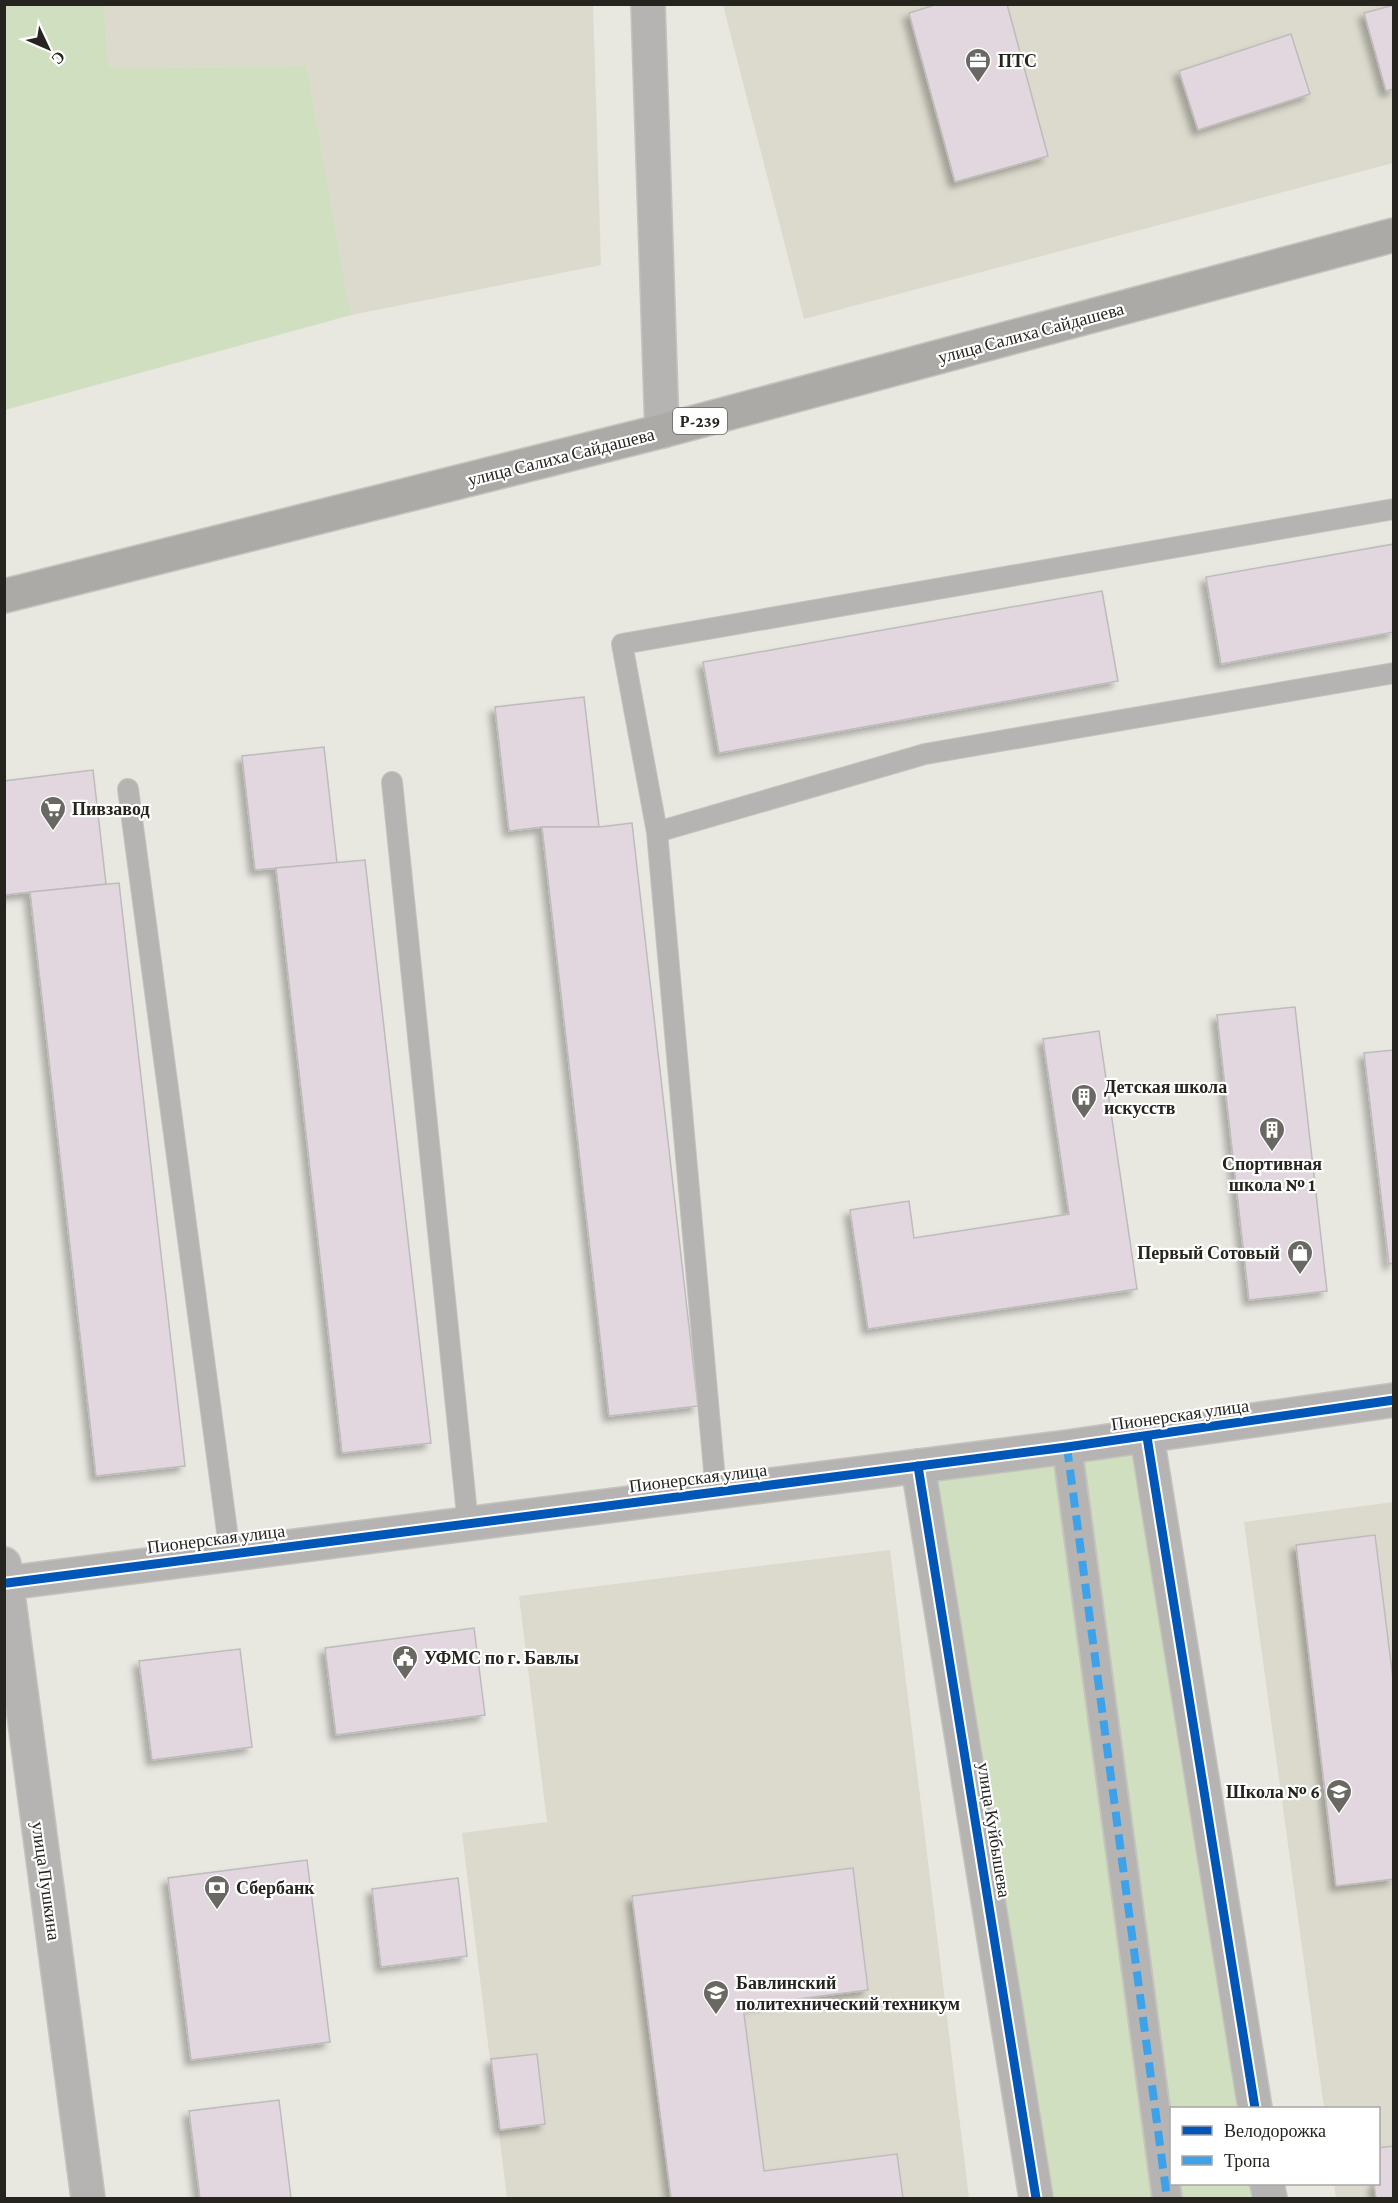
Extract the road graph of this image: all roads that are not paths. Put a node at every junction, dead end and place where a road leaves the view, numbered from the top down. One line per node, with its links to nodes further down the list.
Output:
1 (648, 4): 3 (street)
2 (1394, 236): 3 (highway, улица Салиха Сайдашева / Р-239)
3 (662, 431): 5 (highway, улица Салиха Сайдашева / Р-239)
4 (1394, 509): 9 (lane)
5 (4, 596)
6 (1394, 673): 9 (lane)
7 (392, 782): 15 (lane)
8 (128, 789): 16 (lane)
9 (657, 832): 14 (lane)
10 (1394, 1400): 11 (street, Пионерская улица)
11 (1147, 1437): 12 (street, Пионерская улица); 18 (street)
12 (1068, 1447): 13 (street, Пионерская улица); 21 (street)
13 (918, 1466): 14 (street, Пионерская улица); 20 (street, улица Куйбышева)
14 (716, 1492): 15 (street, Пионерская улица)
15 (468, 1524): 16 (street, Пионерская улица)
16 (230, 1554): 17 (street, Пионерская улица)
17 (6, 1573): 19 (street, улица Пушкина)
18 (1255, 2107)
19 (88, 2199)
20 (1036, 2199)
21 (1167, 2199)

